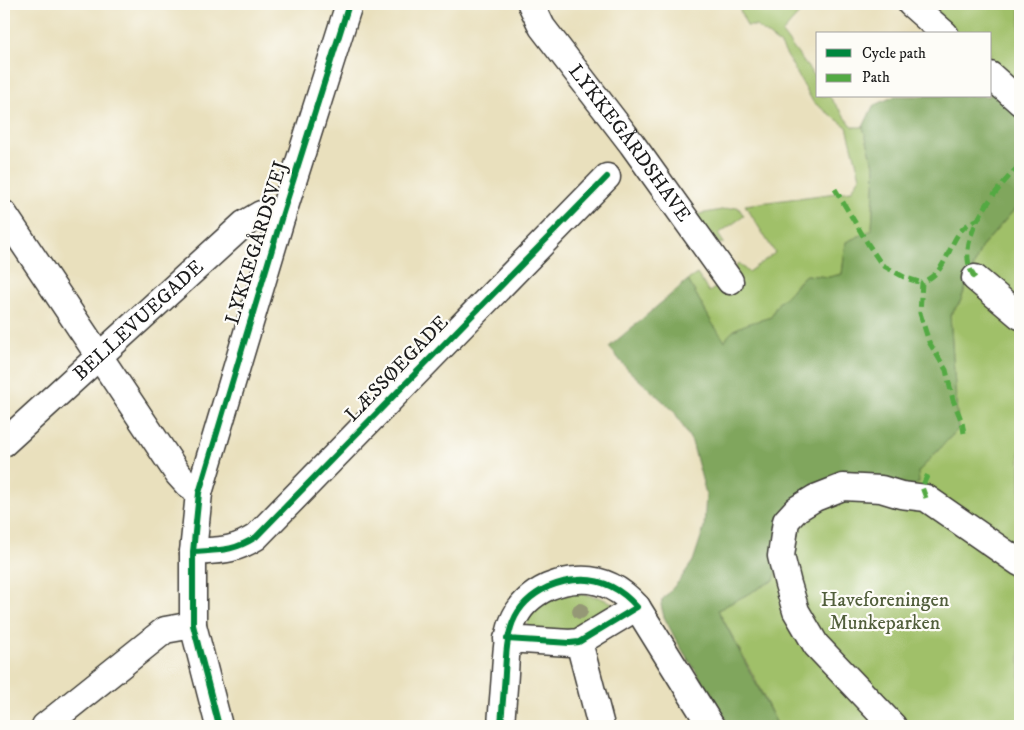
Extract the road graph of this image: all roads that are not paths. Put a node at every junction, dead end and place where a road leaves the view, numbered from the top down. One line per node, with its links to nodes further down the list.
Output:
1 (349, 4): 9 (street, LYKKEGÅRDSVEJ)
2 (531, 4): 11 (street, LYKKEGÅRDSHAVE)
3 (911, 4): 4 (street)
4 (942, 31)
5 (992, 76): 6 (street)
6 (1020, 102)
7 (607, 178): 16 (street, LÆSSØEGADE)
8 (4, 214): 13 (street)
9 (282, 216): 13 (street, BELLEVUEGADE); 15 (street, LYKKEGÅRDSVEJ)
10 (975, 278): 12 (street)
11 (730, 281)
12 (1020, 316)
13 (99, 355): 14 (street, BELLEVUEGADE); 15 (street)
14 (4, 443)
15 (199, 493): 16 (street, LYKKEGÅRDSVEJ)
16 (193, 552): 19 (street, LYKKEGÅRDSVEJ)
17 (1020, 563): 27 (street)
18 (637, 607): 20 (street); 21 (street); 26 (street)
19 (193, 625): 22 (street); 23 (street, LYKKEGÅRDSVEJ)
20 (507, 639): 21 (street); 24 (street)
21 (579, 642): 25 (street)
22 (45, 726)
23 (219, 726)
24 (501, 726)
25 (601, 726)
26 (711, 726)
27 (893, 726)

